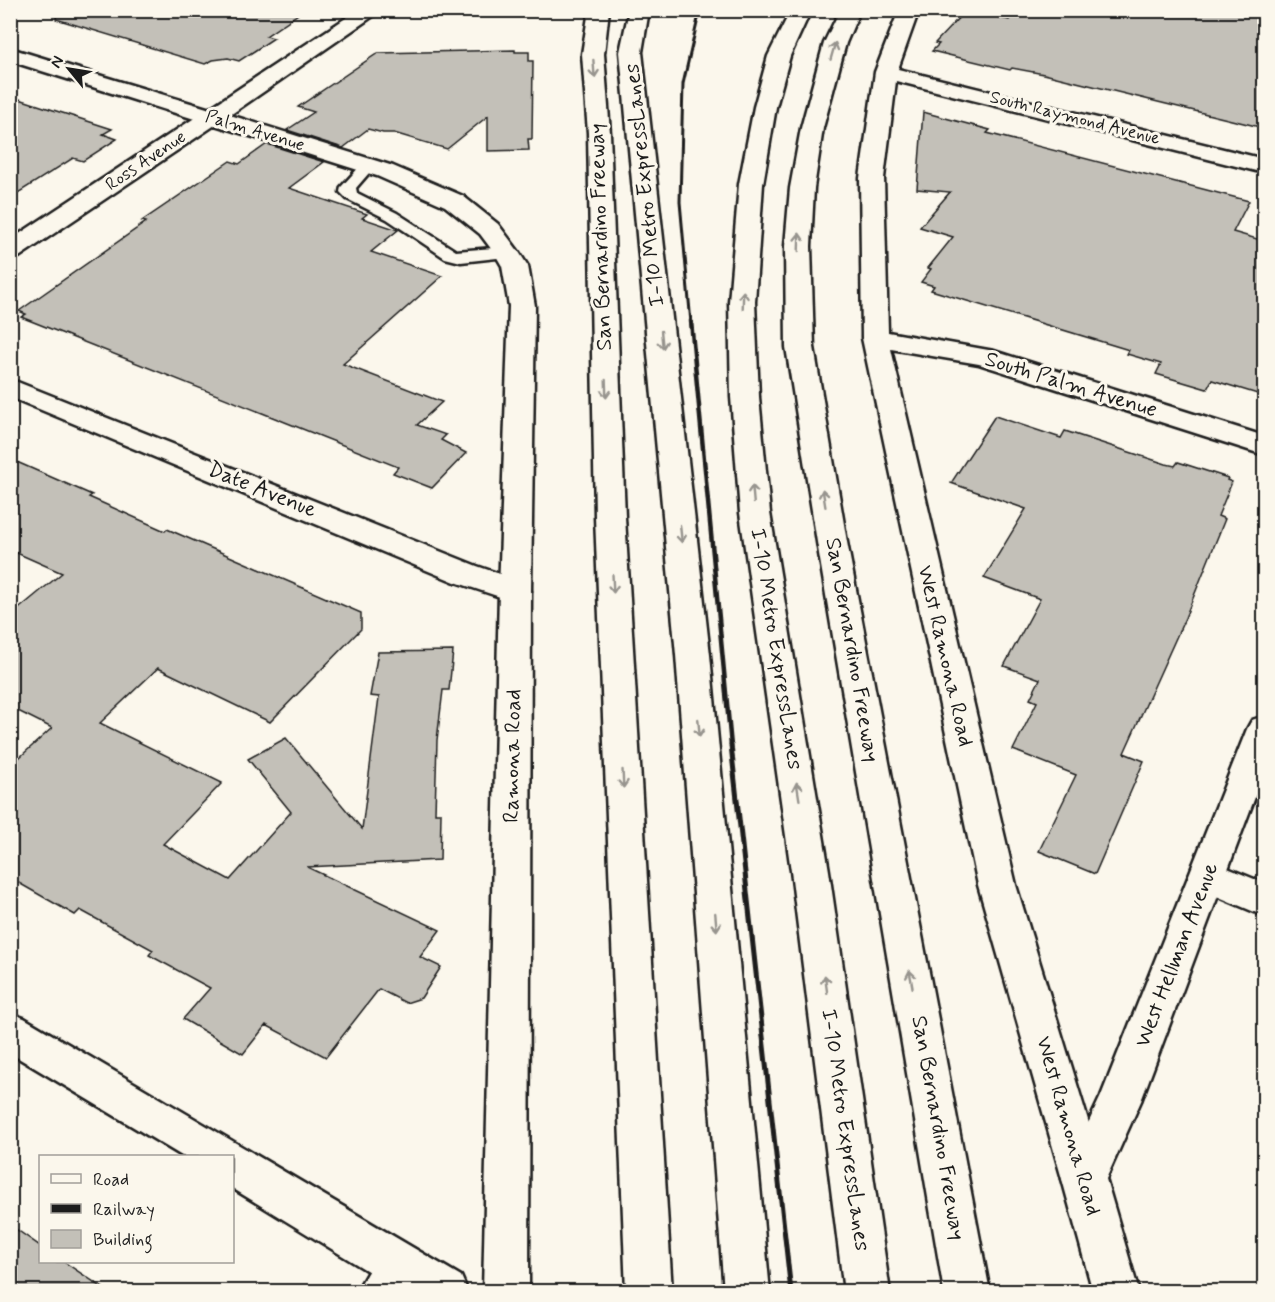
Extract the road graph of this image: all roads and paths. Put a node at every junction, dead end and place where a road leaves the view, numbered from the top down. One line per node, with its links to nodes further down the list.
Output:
1 (372, 10): 10 (main road, Ross Avenue)
2 (598, 10): 31 (main road, San Bernardino Freeway, one-way to 31)
3 (639, 10): 32 (main road, I-10 Metro ExpressLanes, one-way to 32)
4 (801, 10): 8 (main road, I-10 Metro ExpressLanes)
5 (850, 10): 11 (main road, San Bernardino Freeway, one-way to 5)
6 (909, 10): 9 (main road, West Ramona Road)
7 (10, 54): 10 (main road, Palm Avenue)
8 (779, 56): 11 (main road); 33 (main road, I-10 Metro ExpressLanes, one-way to 8)
9 (886, 72): 13 (main road, South Raymond Avenue); 16 (main road, West Ramona Road)
10 (212, 117): 12 (main road, Palm Avenue); 15 (main road, Ross Avenue)
11 (812, 128): 24 (main road, San Bernardino Freeway, one-way to 11)
12 (368, 166): 14 (main road, Palm Avenue); 14 (lane)
13 (1264, 166)
14 (498, 240): 19 (main road, Ramona Road)
15 (10, 252)
16 (875, 338): 18 (main road, South Palm Avenue); 27 (main road, West Ramona Road)
17 (10, 387): 19 (main road, Date Avenue)
18 (1264, 446)
19 (515, 591): 30 (main road, Ramona Road)
20 (1264, 729): 21 (main road, West Hellman Avenue)
21 (1208, 876): 22 (main road); 27 (main road, West Hellman Avenue)
22 (1264, 900)
23 (10, 1031): 25 (main road)
24 (926, 1057): 34 (main road, San Bernardino Freeway); 35 (main road)
25 (217, 1155)
26 (234, 1165): 28 (main road)
27 (1084, 1179): 36 (main road, West Ramona Road)
28 (381, 1275): 29 (main road)
29 (445, 1292)
30 (506, 1292)
31 (649, 1292)
32 (747, 1292)
33 (867, 1292)
34 (967, 1292)
35 (982, 1292)
36 (1116, 1292)

